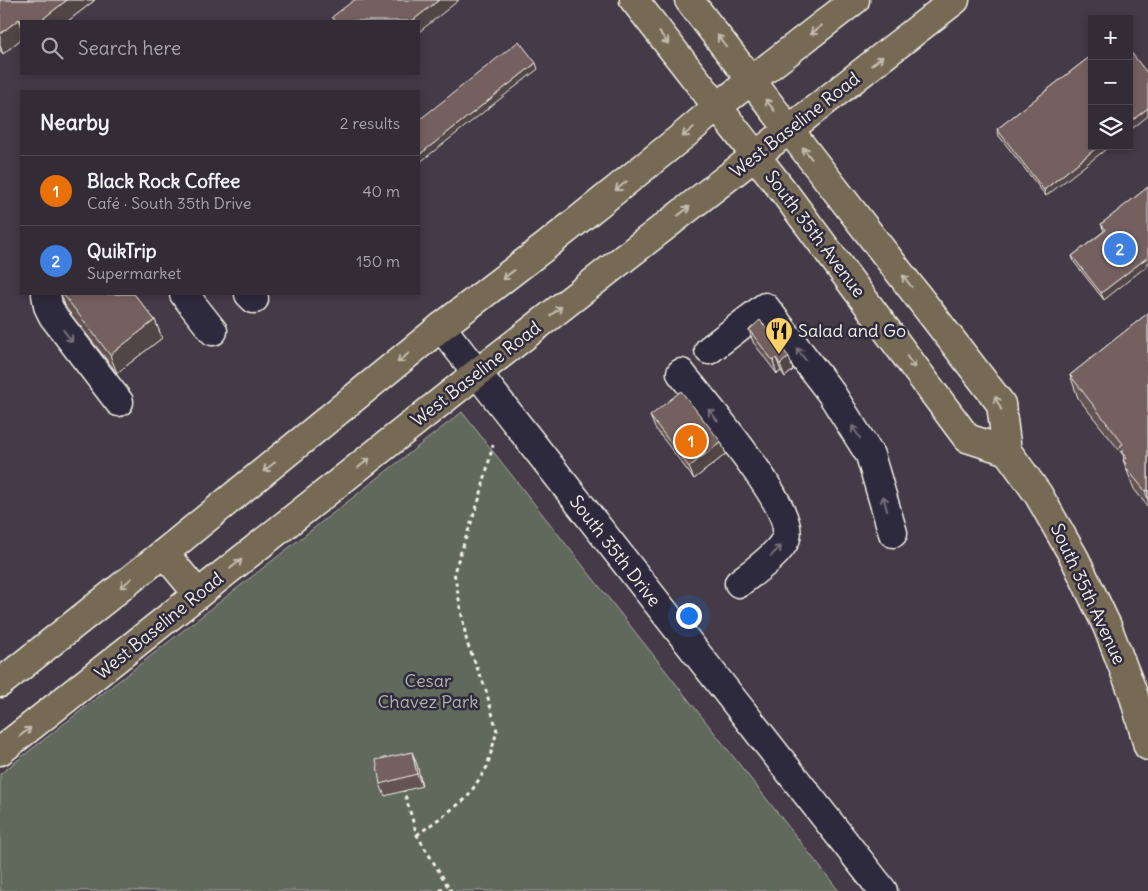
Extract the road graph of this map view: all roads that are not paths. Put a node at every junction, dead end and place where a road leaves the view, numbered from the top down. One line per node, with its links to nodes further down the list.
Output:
1 (634, 0): 6 (main road, South 35th Avenue, one-way to 6)
2 (690, 0): 5 (main road, South 35th Avenue, one-way to 2)
3 (855, 0): 5 (main road, one-way to 5)
4 (955, 0): 7 (main road, West Baseline Road, one-way to 4)
5 (751, 80): 6 (main road); 7 (main road, South 35th Avenue, one-way to 5)
6 (718, 106): 8 (main road, South 35th Avenue); 11 (main road, one-way to 11)
7 (790, 130): 8 (main road, West Baseline Road); 17 (main road, South 35th Avenue, one-way to 7)
8 (755, 156): 14 (main road, West Baseline Road, one-way to 8); 17 (main road, South 35th Avenue, one-way to 17)
9 (46, 295): 16 (street, one-way to 16)
10 (185, 295): 12 (street)
11 (441, 327): 14 (street, South 35th Drive); 19 (main road, one-way to 19)
12 (213, 331)
13 (709, 350): 18 (street, one-way to 13)
14 (477, 374): 21 (main road, West Baseline Road, one-way to 14); 25 (street, South 35th Drive)
15 (681, 374): 20 (street, one-way to 15)
16 (119, 402)
17 (1007, 451): 23 (main road, South 35th Avenue)
18 (893, 533)
19 (164, 553): 21 (main road); 22 (main road, one-way to 22)
20 (739, 583)
21 (198, 594): 24 (main road, West Baseline Road, one-way to 21)
22 (0, 684)
23 (1148, 746)
24 (0, 751)
25 (883, 891)

